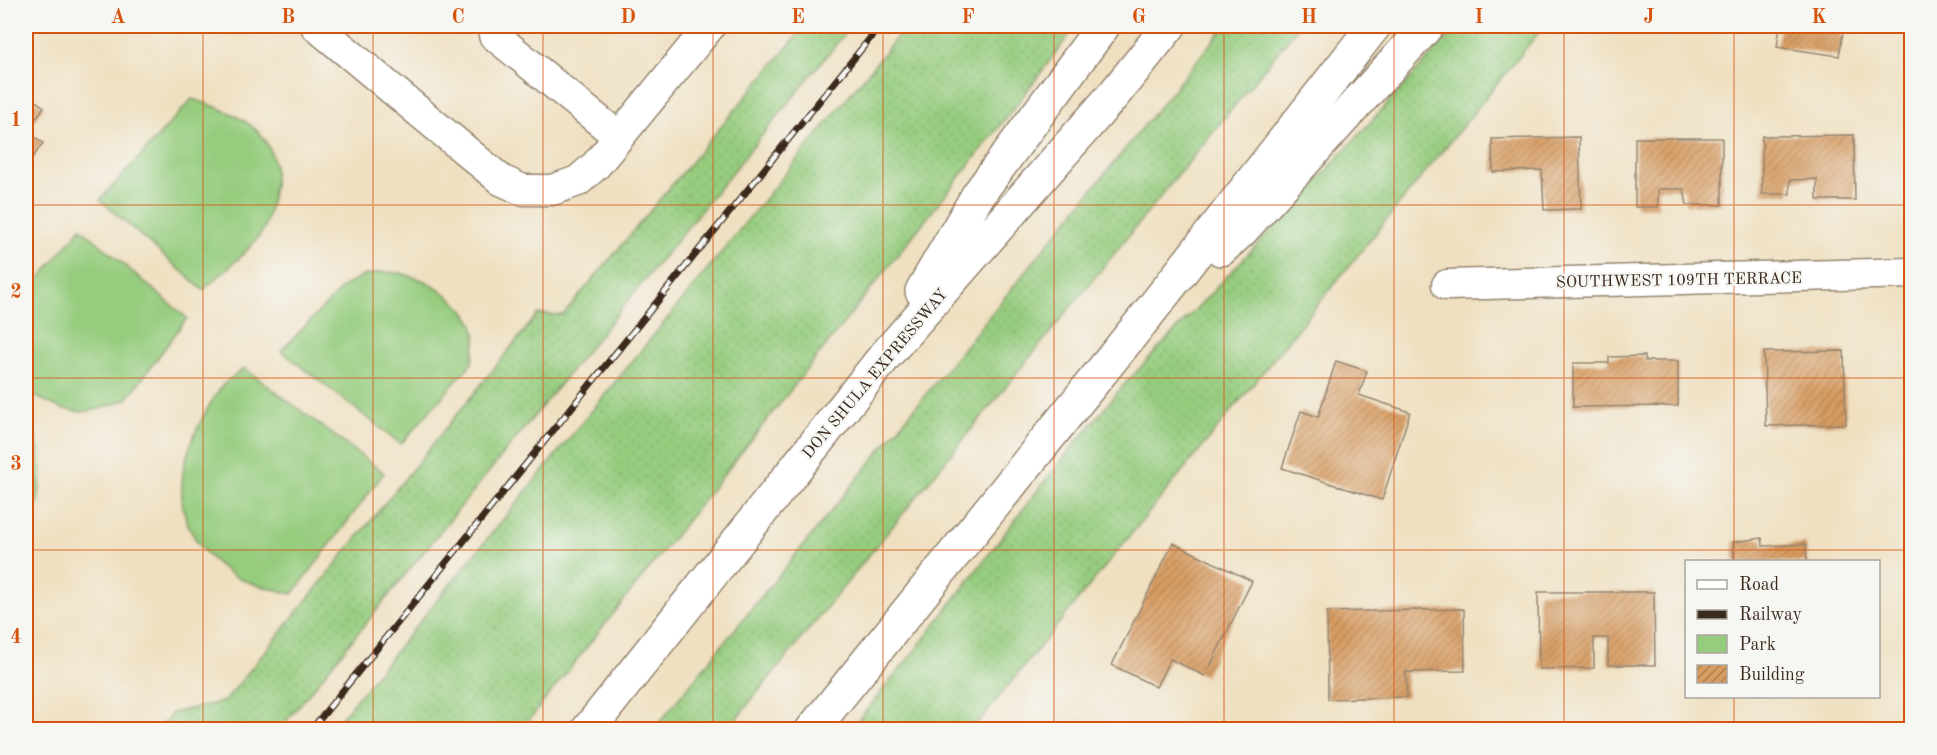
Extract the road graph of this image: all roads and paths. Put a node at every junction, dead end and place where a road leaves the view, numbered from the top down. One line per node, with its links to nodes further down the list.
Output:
1 (316, 26): 8 (street)
2 (710, 26): 8 (street)
3 (1103, 26): 12 (highway)
4 (1169, 26): 12 (highway, DON SHULA EXPRESSWAY)
5 (1374, 26): 11 (highway)
6 (1427, 26): 11 (highway)
7 (494, 35): 8 (street)
8 (619, 137)
9 (1911, 273): 10 (street, SOUTHWEST 109TH TERRACE)
10 (1447, 285)
11 (1148, 314): 14 (highway)
12 (884, 357): 13 (highway, DON SHULA EXPRESSWAY)
13 (588, 729)
14 (812, 729)

